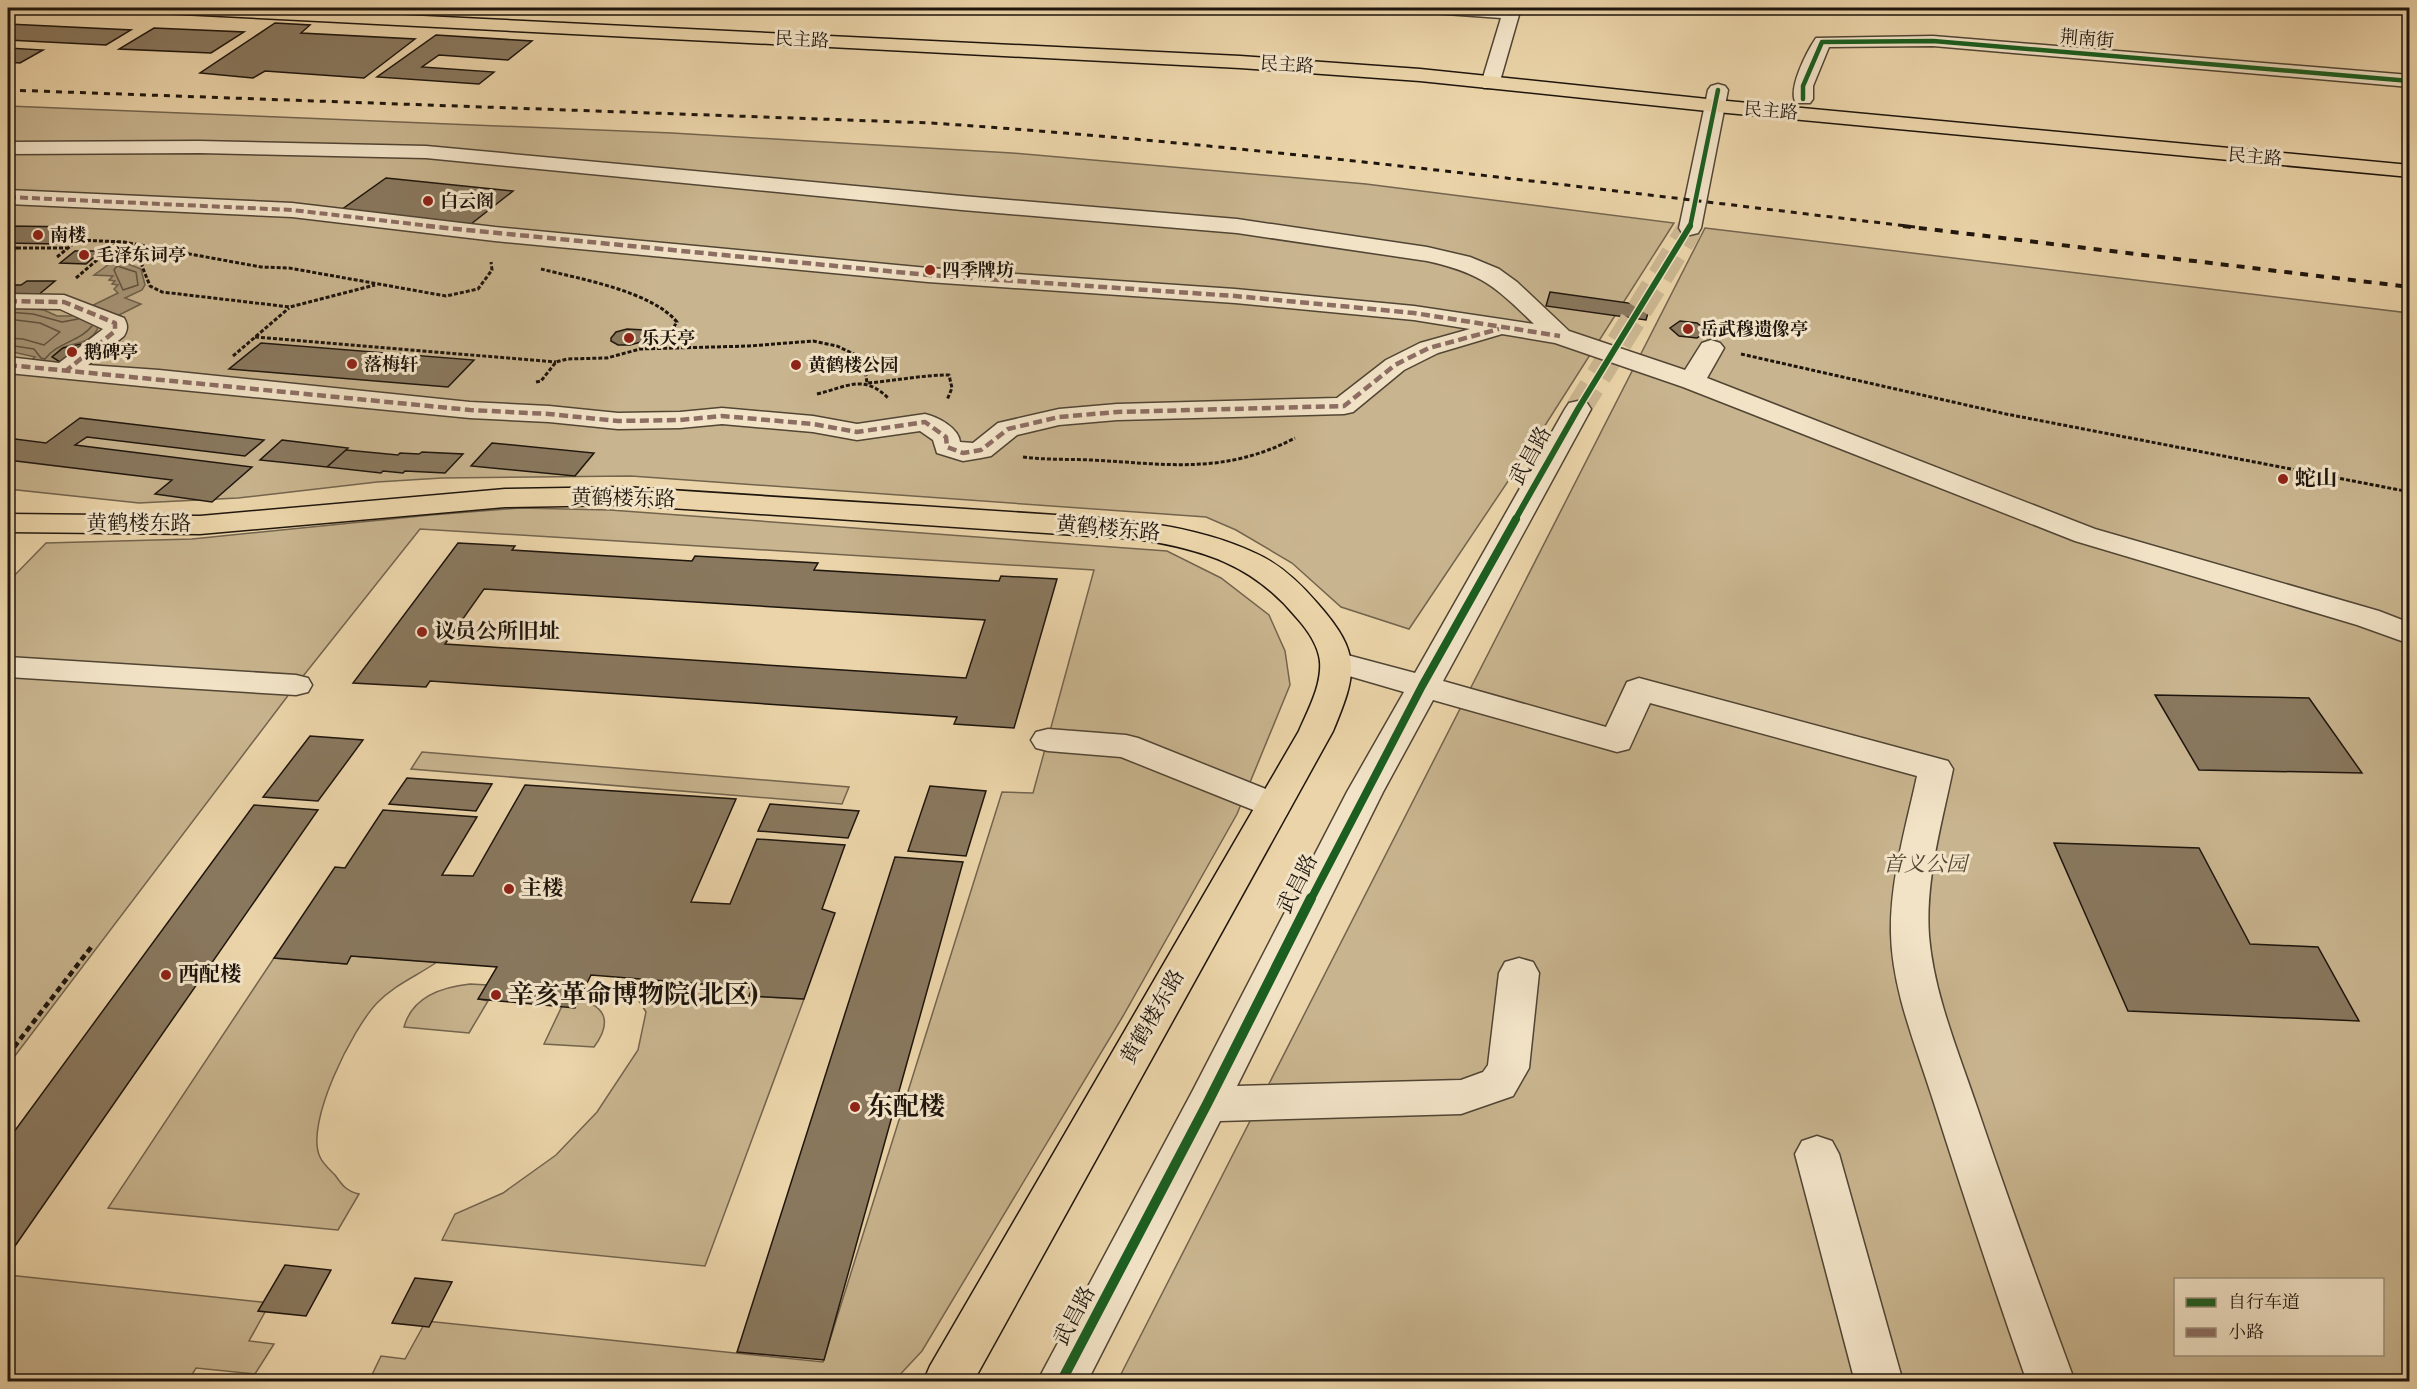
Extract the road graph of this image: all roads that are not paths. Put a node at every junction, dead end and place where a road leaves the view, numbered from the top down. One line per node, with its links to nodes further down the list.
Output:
1 (162, 8): 5 (main road, 民主路)
2 (322, 8): 5 (main road, 民主路)
3 (1432, 8): 4 (street)
4 (1513, 10): 5 (street)
5 (1493, 77): 7 (main road, 民主路)
6 (2409, 81): 8 (street, 荆南街)
7 (1717, 98): 8 (main road, 民主路); 11 (main road, 民主路); 13 (street)
8 (1803, 99): 10 (main road, 民主路)
9 (8, 148): 16 (street)
10 (2409, 159)
11 (2409, 171)
12 (8, 197): 15 (street)
13 (1690, 228)
14 (8, 301): 19 (street)
15 (1506, 328): 16 (street); 19 (street)
16 (1560, 336): 20 (street)
17 (1712, 348): 20 (street)
18 (8, 365): 19 (street)
19 (68, 370)
20 (1692, 381): 23 (street)
21 (1578, 409): 27 (street, 武昌路)
22 (9, 524): 24 (main road, 黄鹤楼东路)
23 (2409, 634)
24 (1336, 662): 27 (street); 29 (main road, 黄鹤楼东路)
25 (8, 667): 26 (street)
26 (296, 686)
27 (1422, 686): 31 (street, 武昌路); 36 (street)
28 (1047, 740): 29 (street)
29 (1273, 806): 33 (main road, 黄鹤楼东路)
30 (1519, 973): 31 (street)
31 (1207, 1104): 34 (street, 武昌路)
32 (1817, 1154): 35 (street)
33 (947, 1382)
34 (1061, 1382)
35 (1879, 1382)
36 (2051, 1382)

